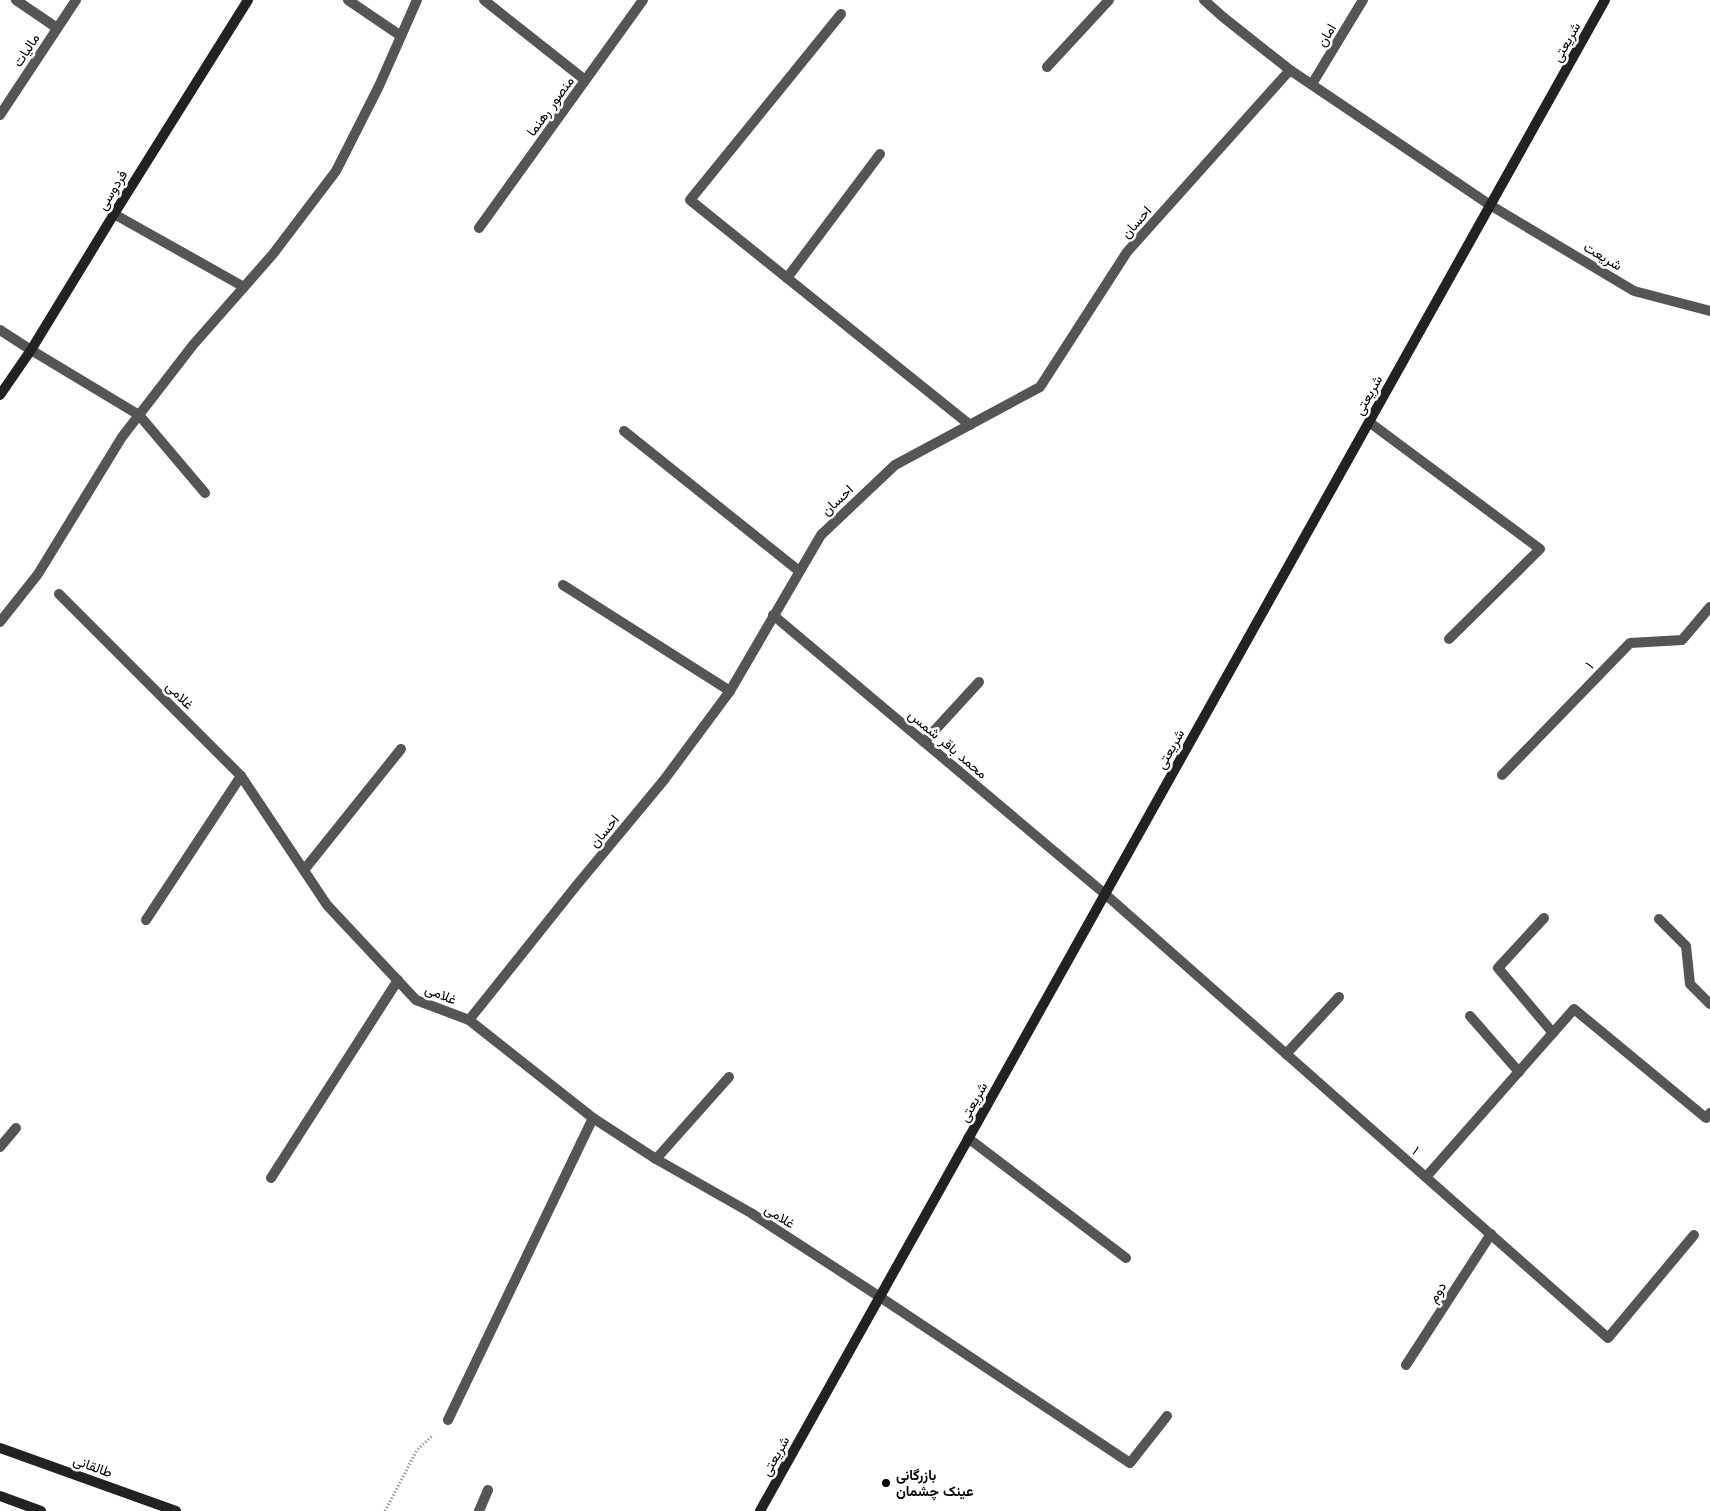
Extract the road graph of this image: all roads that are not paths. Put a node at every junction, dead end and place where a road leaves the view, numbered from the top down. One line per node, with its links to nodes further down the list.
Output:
1 (16, 0): 13 (street)
2 (76, 0): 13 (street, مالیات)
3 (248, 0): 22 (street, فردوسی)
4 (348, 0): 14 (street)
5 (417, 0): 14 (street)
6 (484, 0): 17 (street)
7 (642, 0): 17 (street, منصور رهنما)
8 (1109, 0): 15 (street)
9 (1204, 0): 16 (street, شریعت)
10 (1363, 0): 18 (street, امان)
11 (1605, 0): 21 (street, شریعتی)
12 (841, 14): 24 (street)
13 (56, 28): 19 (street, مالیات)
14 (401, 36): 25 (street)
15 (1048, 67)
16 (1290, 70): 18 (street, شریعت); 32 (street, احسان)
17 (586, 80): 23 (street, منصور رهنما)
18 (1312, 84): 21 (street, شریعت)
19 (0, 115)
20 (880, 154): 24 (street)
21 (1490, 205): 26 (street, شریعت); 31 (street, شریعتی)
22 (114, 214): 25 (street); 28 (street, فردوسی)
23 (479, 228)
24 (787, 278): 32 (street)
25 (244, 287): 30 (street)
26 (1710, 311)
27 (0, 330): 28 (street)
28 (31, 350): 29 (street, فردوسی); 30 (street)
29 (0, 395)
30 (139, 415): 34 (street); 40 (street)
31 (1369, 422): 41 (street); 49 (street, شریعتی)
32 (970, 425): 35 (street, احسان)
33 (624, 431): 35 (street)
34 (205, 492)
35 (799, 571): 39 (street, احسان)
36 (563, 585): 43 (street)
37 (59, 594): 47 (street, غلامی)
38 (1710, 607): 46 (street, ۱)
39 (773, 615): 43 (street, احسان); 44 (street, محمد باقر شمس)
40 (0, 622)
41 (1449, 639)
42 (978, 682): 44 (street)
43 (730, 691): 57 (street, احسان)
44 (924, 742): 49 (street, محمد باقر شمس)
45 (401, 749): 48 (street)
46 (1502, 775)
47 (241, 776): 48 (street, غلامی); 52 (street)
48 (304, 870): 53 (street, غلامی)
49 (1105, 894): 59 (street, ۱); 65 (street, شریعتی)
50 (1544, 918): 58 (street)
51 (1659, 919): 55 (street)
52 (146, 920)
53 (398, 980): 57 (street, غلامی); 69 (street)
54 (1338, 997): 59 (street)
55 (1710, 1004)
56 (1470, 1016): 60 (street)
57 (469, 1020): 63 (street, غلامی)
58 (1552, 1033): 60 (street); 62 (street)
59 (1286, 1054): 68 (street, ۱)
60 (1519, 1072): 68 (street)
61 (729, 1077): 67 (street)
62 (1710, 1113)
63 (593, 1118): 67 (street, غلامی); 76 (street)
64 (16, 1128): 66 (street)
65 (968, 1138): 72 (street); 73 (street, شریعتی)
66 (0, 1147)
67 (656, 1159): 73 (street, غلامی)
68 (1426, 1177): 70 (street, ۱)
69 (271, 1178)
70 (1491, 1234): 71 (street, ۱); 74 (street, دوم)
71 (1694, 1235)
72 (1126, 1258)
73 (880, 1296): 75 (street, غلامی); 83 (street, شریعتی)
74 (1406, 1365)
75 (1167, 1416)
76 (448, 1420)
77 (0, 1448): 81 (street, طالقانی)
78 (488, 1490): 82 (street)
79 (0, 1496): 80 (street)
80 (41, 1511)
81 (176, 1511)
82 (480, 1511)
83 (760, 1511)

